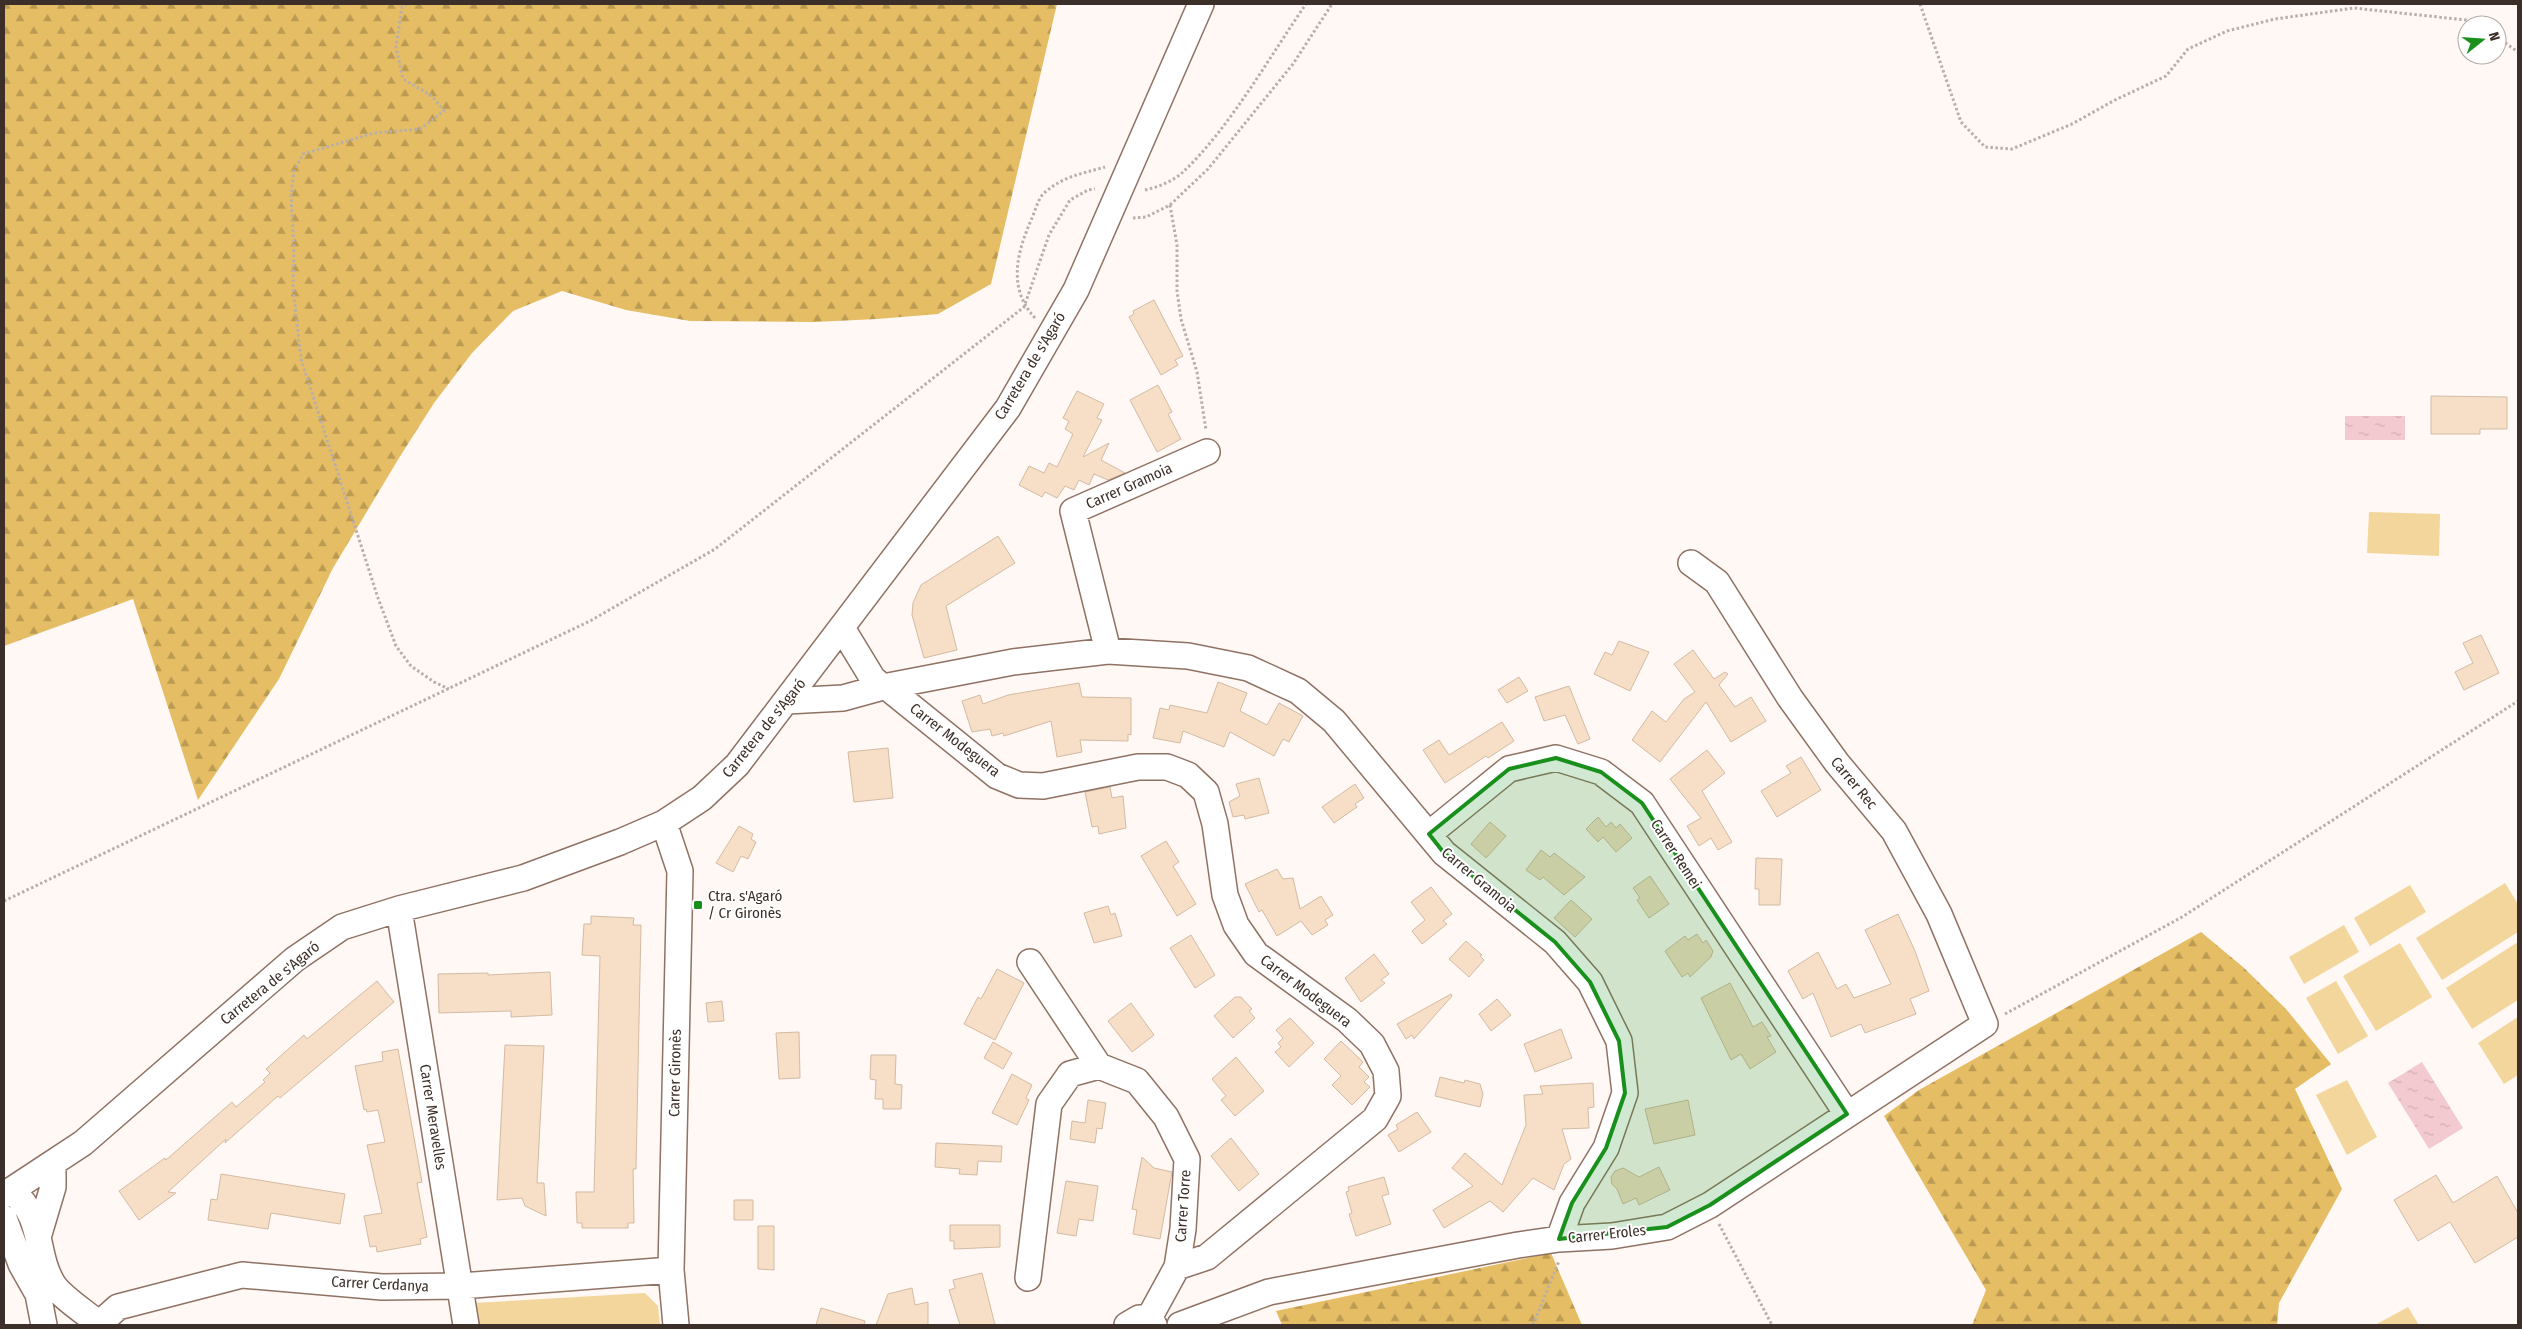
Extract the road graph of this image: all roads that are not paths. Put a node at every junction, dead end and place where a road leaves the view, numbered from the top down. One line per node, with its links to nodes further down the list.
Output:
1 (1201, 4): 4 (street, Carretera de s'Agaró)
2 (1207, 452): 5 (street, Carrer Gramoia)
3 (1692, 563): 15 (street, Carrer Rec)
4 (842, 628): 6 (street, Carretera de s'Agaró); 7 (street, Carrer Modeguera)
5 (1108, 651): 8 (street, Carrer Gramoia); 12 (street, Carrer Gramoia)
6 (820, 658): 7 (street); 9 (street); 10 (street, Carretera de s'Agaró)
7 (860, 658): 8 (street, Carrer Modeguera)
8 (886, 686): 9 (street, Carrer Gramoia); 24 (street, Carrer Modeguera)
9 (843, 698): 10 (street, Carrer Gramoia)
10 (787, 701): 11 (street, Carretera de s'Agaró)
11 (664, 823): 13 (street, Carretera de s'Agaró); 25 (street, Carrer Gironès)
12 (1428, 834): 17 (street, Carrer Remei); 22 (street, Carrer Gramoia)
13 (399, 909): 18 (street, Carretera de s'Agaró); 27 (street, Carrer Meravelles)
14 (1030, 962): 16 (street)
15 (1985, 1024): 17 (street, Carrer Eroles)
16 (1099, 1066): 24 (street, Carrer Torre); 26 (street)
17 (1847, 1114): 22 (street, Carrer Eroles)
18 (53, 1163): 19 (street, Carretera de s'Agaró); 21 (street)
19 (8, 1193): 21 (street)
20 (4, 1218): 23 (street)
21 (39, 1234): 30 (street)
22 (1564, 1238): 33 (street, Carrer Eroles)
23 (12, 1258): 29 (street)
24 (1177, 1266): 28 (street, Carrer Torre)
25 (671, 1270): 27 (street, Carrer Cerdanya); 32 (street, Carrer Gironès)
26 (1028, 1278)
27 (461, 1286): 30 (street, Carrer Cerdanya); 31 (street, Carrer Meravelles)
28 (1143, 1323)
29 (44, 1325)
30 (100, 1325)
31 (466, 1325)
32 (676, 1325)
33 (1180, 1325)

